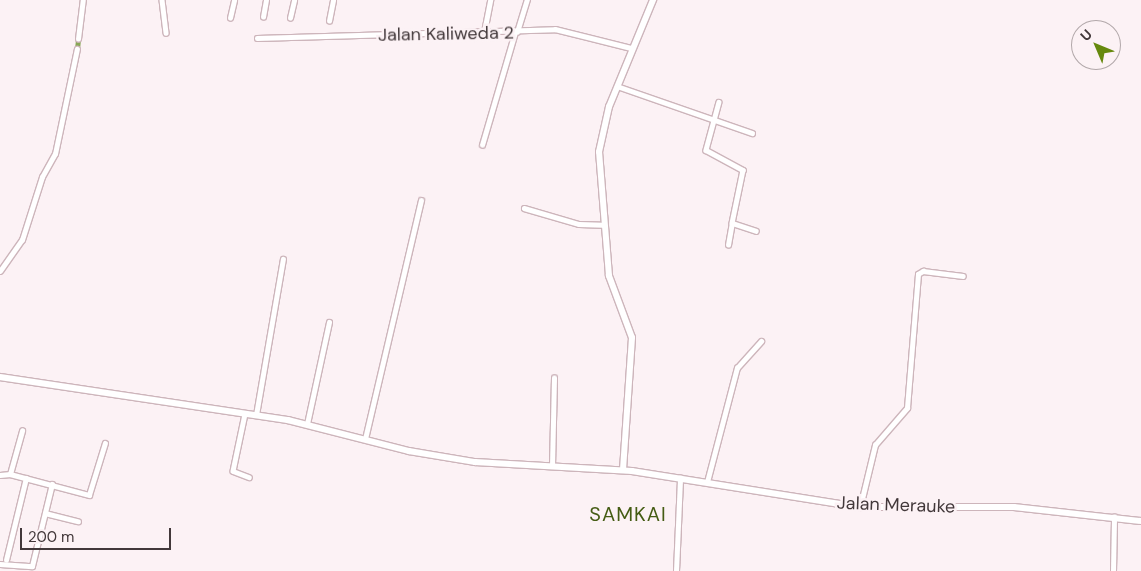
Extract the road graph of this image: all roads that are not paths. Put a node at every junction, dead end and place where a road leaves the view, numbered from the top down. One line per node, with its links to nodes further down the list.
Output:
1 (83, 0): 18 (street)
2 (162, 0): 16 (street)
3 (234, 0): 11 (street)
4 (266, 0): 10 (street)
5 (294, 0): 12 (street)
6 (333, 0): 13 (street)
7 (490, 0): 14 (street)
8 (526, 0): 15 (street)
9 (653, 0): 19 (street)
10 (263, 17)
11 (230, 18)
12 (290, 18)
13 (329, 21)
14 (484, 32): 15 (street, Jalan Kaliweda 2); 17 (street, Jalan Kaliweda 2)
15 (516, 32): 19 (street, Jalan Kaliweda 2); 25 (street)
16 (166, 33)
17 (258, 38)
18 (78, 39)
19 (632, 48): 21 (street)
20 (77, 50): 33 (street)
21 (617, 86): 23 (street); 29 (street)
22 (719, 102): 23 (street)
23 (714, 119): 24 (street); 28 (street)
24 (752, 133)
25 (482, 146)
26 (421, 200): 43 (street)
27 (524, 208): 29 (street)
28 (732, 223): 30 (street); 31 (street)
29 (602, 225): 46 (street)
30 (756, 231)
31 (728, 245)
32 (283, 259): 40 (street)
33 (0, 271)
34 (963, 276): 54 (street)
35 (329, 322): 41 (street)
36 (761, 340): 52 (street)
37 (0, 377): 39 (street, Jalan Merauke)
38 (554, 378): 45 (street)
39 (245, 414): 40 (street, Jalan Merauke); 49 (street)
40 (256, 415): 41 (street, Jalan Merauke)
41 (307, 424): 43 (street, Jalan Merauke)
42 (22, 431): 47 (street)
43 (364, 439): 45 (street, Jalan Merauke)
44 (105, 443): 53 (street)
45 (552, 466): 46 (street, Jalan Merauke)
46 (623, 470): 51 (street, Jalan Merauke)
47 (10, 474): 48 (street); 50 (street)
48 (0, 475)
49 (249, 476)
50 (26, 478): 53 (street); 59 (street)
51 (680, 478): 52 (street, Jalan Merauke); 61 (street)
52 (707, 482): 54 (street, Jalan Merauke)
53 (52, 484): 55 (street)
54 (860, 507): 56 (street, Jalan Merauke)
55 (45, 513): 57 (street); 59 (street)
56 (1114, 516): 58 (street, Jalan Merauke); 62 (street)
57 (78, 521)
58 (1141, 521)
59 (3, 564): 60 (street)
60 (5, 571)
61 (676, 571)
62 (1113, 571)

